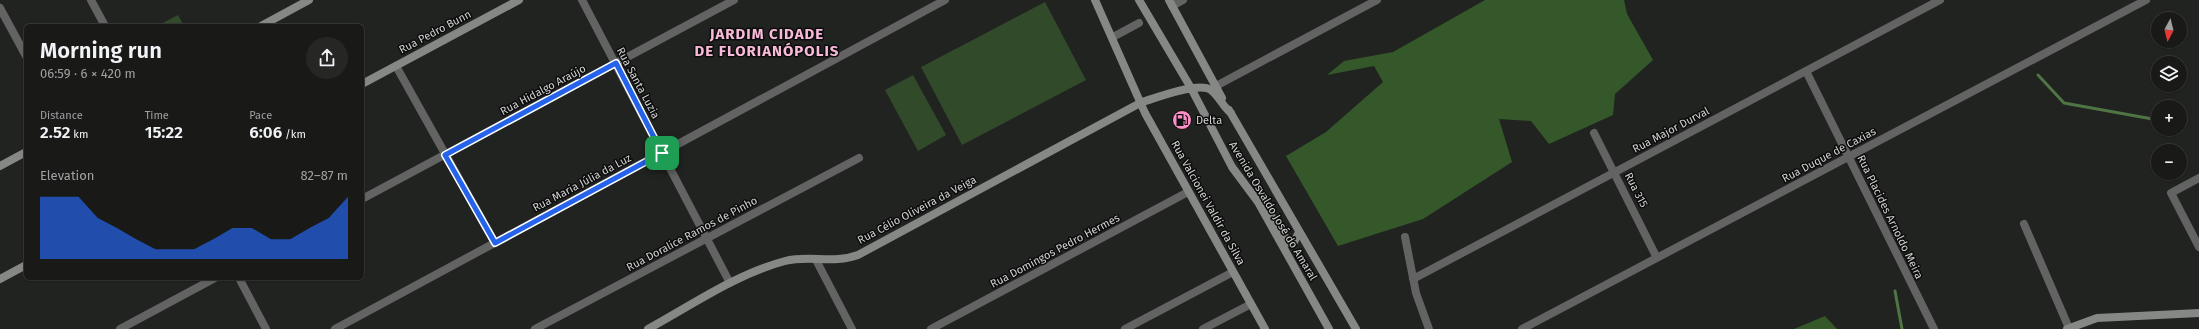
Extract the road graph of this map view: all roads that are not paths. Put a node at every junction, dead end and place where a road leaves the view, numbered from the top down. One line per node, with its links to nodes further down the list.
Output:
1 (92, 0): 16 (street)
2 (309, 0): 17 (main road)
3 (519, 0): 21 (main road, Rua Pedro Bunn)
4 (582, 0): 20 (street, Rua Santa Luzia)
5 (734, 0): 20 (street, Rua Hidalgo Araújo)
6 (946, 0): 30 (street, Rua Maria Júlia da Luz)
7 (1095, 0): 18 (main road, Rua Valcionei Valdir da Silva)
8 (1139, 0): 25 (main road, Avenida Osvaldo José do Amaral)
9 (1184, 0): 13 (street)
10 (1377, 0): 24 (street)
11 (1940, 0): 22 (street, Rua Major Durval)
12 (2146, 0): 32 (street, Rua Duque de Caxias)
13 (1169, 2): 24 (main road, Avenida Osvaldo José do Amaral)
14 (0, 8): 19 (street)
15 (1139, 23): 18 (street)
16 (104, 24)
17 (265, 24)
18 (1113, 37): 26 (main road, Rua Valcionei Valdir da Silva)
19 (24, 52)
20 (616, 63): 30 (street, Rua Santa Luzia); 31 (street, Rua Hidalgo Araújo)
21 (396, 66): 23 (main road, Rua Pedro Bunn); 31 (street)
22 (1806, 71): 32 (street, Rua Placides Arnoldo Meira); 35 (street, Rua Major Durval)
23 (364, 83)
24 (1216, 86): 27 (main road, Avenida Osvaldo José do Amaral)
25 (1191, 88): 26 (main road, Rua Célio Oliveira da Veiga); 27 (main road); 39 (main road, Avenida Osvaldo José do Amaral)
26 (1142, 102): 37 (main road, Rua Valcionei Valdir da Silva); 47 (main road, Rua Célio Oliveira da Veiga)
27 (1231, 113): 41 (main road, Avenida Osvaldo José do Amaral)
28 (1594, 132): 35 (street, Rua 315)
29 (24, 153): 34 (main road)
30 (662, 153): 43 (street, Rua Santa Luzia); 44 (street, Rua Maria Júlia da Luz)
31 (445, 155): 38 (street, Rua Hidalgo Araújo); 44 (street)
32 (1848, 157): 46 (street, Rua Duque de Caxias); 71 (street, Rua Placides Arnoldo Meira)
33 (859, 158): 43 (street, Rua Doralice Ramos de Pinho)
34 (0, 166)
35 (1614, 173): 46 (street, Rua 315); 51 (street, Rua Major Durval)
36 (2199, 178): 45 (street)
37 (1188, 192): 49 (main road, Rua Valcionei Valdir da Silva); 63 (street, Rua Domingos Pedro Hermes)
38 (364, 198)
39 (1258, 202): 41 (main road); 67 (main road, Avenida Osvaldo José do Amaral)
40 (2024, 224): 72 (street)
41 (1299, 232): 68 (main road, Avenida Osvaldo José do Amaral)
42 (1405, 237): 51 (street)
43 (707, 238): 54 (street, Rua Santa Luzia); 60 (street, Rua Doralice Ramos de Pinho)
44 (495, 243): 59 (street, Rua Maria Júlia da Luz)
45 (2199, 247)
46 (1657, 258): 70 (street, Rua Duque de Caxias)
47 (816, 260): 54 (main road, Rua Célio Oliveira da Veiga); 62 (street)
48 (24, 266): 50 (main road)
49 (1233, 272): 55 (main road, Rua Valcionei Valdir da Silva); 64 (street)
50 (0, 279)
51 (1413, 279): 69 (street)
52 (211, 280): 57 (street)
53 (239, 280): 58 (street)
54 (730, 283): 61 (main road, Rua Célio Oliveira da Veiga)
55 (1251, 304): 65 (street); 66 (main road, Rua Valcionei Valdir da Silva)
56 (2199, 314): 72 (main road)
57 (120, 329)
58 (266, 329)
59 (335, 329)
60 (535, 329)
61 (648, 329)
62 (852, 329)
63 (931, 329)
64 (1126, 329)
65 (1203, 329)
66 (1265, 329)
67 (1329, 329)
68 (1356, 329)
69 (1429, 329)
70 (1522, 329)
71 (1934, 329)
72 (2068, 329)

